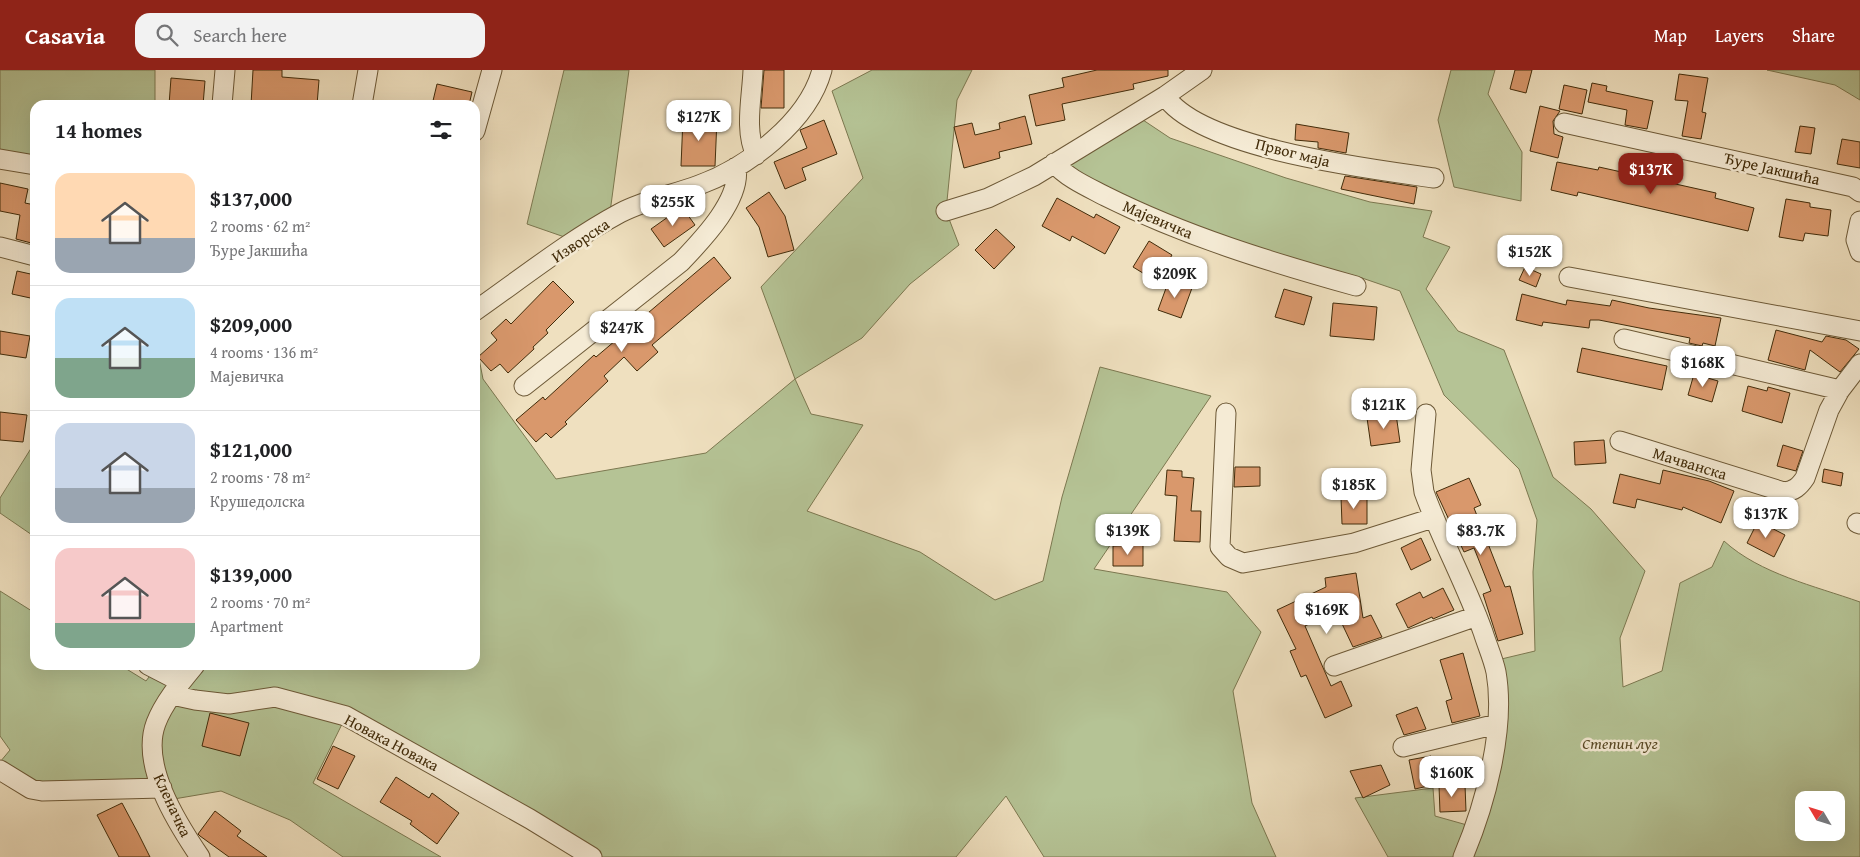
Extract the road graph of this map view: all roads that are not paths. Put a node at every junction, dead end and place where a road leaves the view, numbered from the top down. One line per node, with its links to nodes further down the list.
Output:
1 (225, 70): 8 (street)
2 (368, 70): 9 (street)
3 (492, 70): 10 (street)
4 (753, 70): 12 (street)
5 (822, 70): 12 (street, Изворска)
6 (1202, 70): 7 (street)
7 (1165, 96): 14 (street); 17 (street, Првог маја)
8 (222, 100)
9 (363, 100)
10 (480, 114)
11 (1564, 123): 18 (street, Ђуре Јакшића)
12 (756, 155): 16 (street, Изворска)
13 (0, 159): 15 (street)
14 (1054, 163): 19 (street); 25 (street, Мајевичка)
15 (30, 164)
16 (736, 167): 26 (street, Изворска); 30 (street)
17 (1434, 178)
18 (1860, 192)
19 (946, 211)
20 (1860, 220): 22 (street)
21 (0, 247): 23 (street)
22 (1860, 252)
23 (30, 255)
24 (1569, 277): 27 (street)
25 (1356, 286)
26 (480, 307)
27 (1860, 331)
28 (1624, 339): 31 (street)
29 (1860, 364): 31 (street, Мачванска)
30 (524, 386)
31 (1840, 390): 34 (street, Мачванска)
32 (1226, 413): 35 (street)
33 (1426, 414): 35 (street)
34 (1620, 441)
35 (1433, 518): 36 (street)
36 (1477, 616): 37 (street); 41 (street)
37 (1334, 666)
38 (154, 670): 40 (street)
39 (191, 670): 40 (street)
40 (177, 688): 44 (street, Кленачка); 46 (street, Новака Новака)
41 (1497, 724): 42 (street); 47 (street)
42 (1402, 748)
43 (0, 770): 44 (street)
44 (162, 788): 45 (street, Кленачка)
45 (200, 857)
46 (592, 857)
47 (1463, 857)

